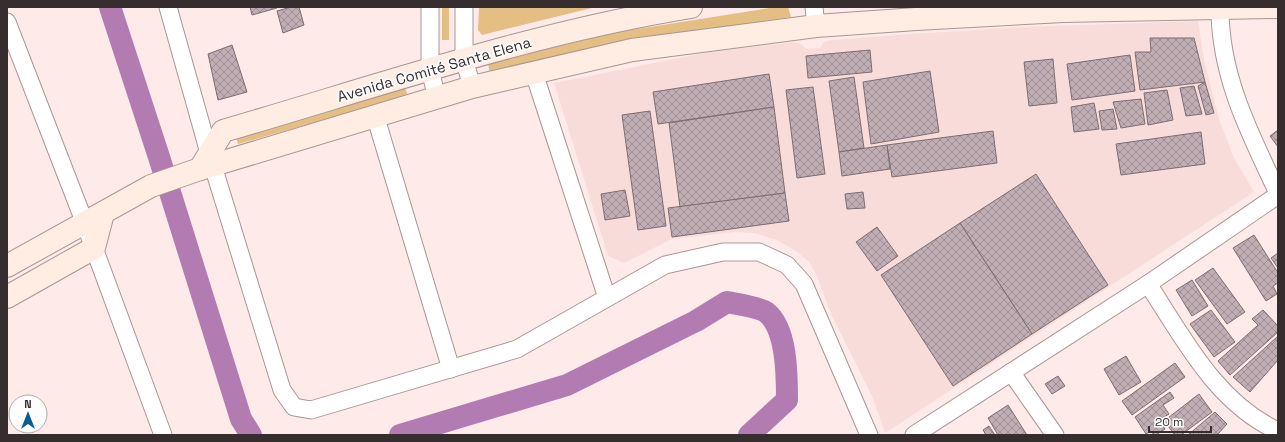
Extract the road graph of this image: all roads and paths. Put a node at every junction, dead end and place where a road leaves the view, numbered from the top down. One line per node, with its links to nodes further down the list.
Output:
1 (168, 7): 16 (street)
2 (430, 7): 11 (street)
3 (464, 7): 10 (street)
4 (691, 7): 10 (street, Avenida Comité Santa Elena)
5 (1278, 7): 6 (street)
6 (1220, 9): 7 (street); 17 (street)
7 (916, 13): 8 (street)
8 (815, 17): 12 (street)
9 (7, 22): 18 (street)
10 (464, 59): 11 (street, Avenida Comité Santa Elena); 13 (street)
11 (430, 70): 14 (street); 16 (street, Avenida Comité Santa Elena)
12 (534, 73): 13 (street); 23 (street)
13 (472, 87): 14 (street)
14 (437, 98): 15 (street)
15 (375, 115): 16 (street); 24 (street)
16 (201, 166): 18 (street); 24 (street)
17 (1278, 194): 21 (street)
18 (94, 217): 19 (street); 20 (street)
19 (94, 248): 22 (street); 27 (street)
20 (7, 266)
21 (1148, 284): 25 (street); 26 (street)
22 (7, 297)
23 (607, 298): 24 (street); 28 (street)
24 (451, 369)
25 (1011, 372): 29 (street); 30 (street)
26 (1278, 431)
27 (162, 435)
28 (869, 435)
29 (914, 435)
30 (1054, 435)

